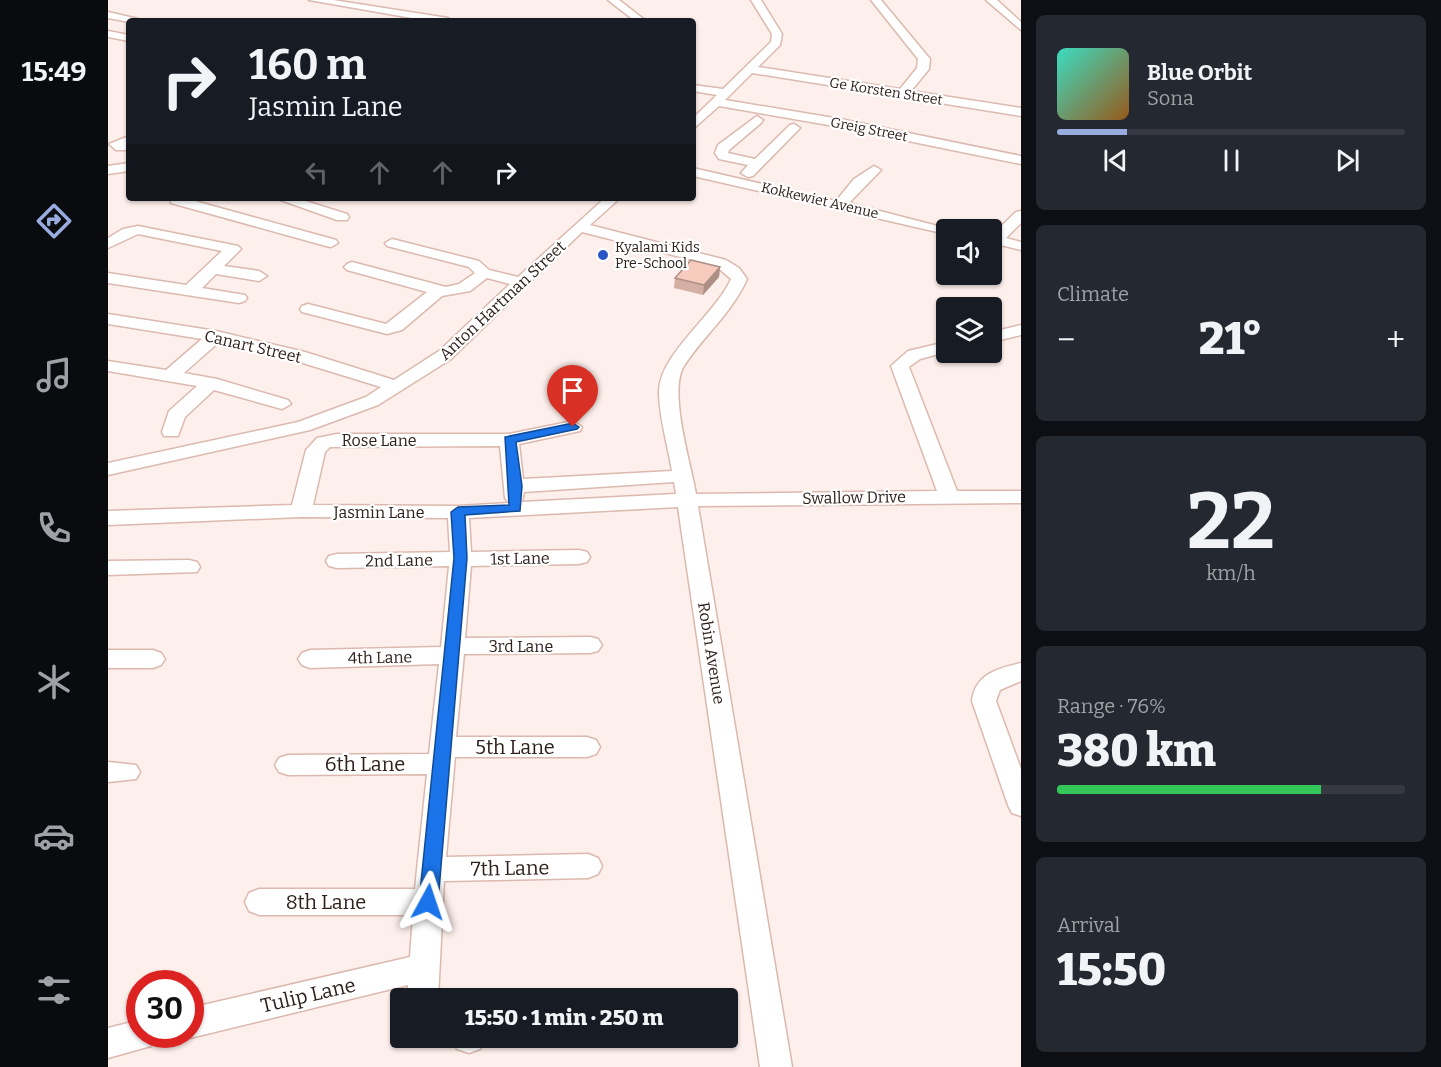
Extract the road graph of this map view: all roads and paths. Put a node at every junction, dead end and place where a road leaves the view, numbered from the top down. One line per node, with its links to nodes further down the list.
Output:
1 (314, 0): 8 (street)
2 (613, 0): 9 (street)
3 (756, 0): 13 (street)
4 (876, 0): 15 (street)
5 (991, 0): 10 (street)
6 (108, 15): 7 (street)
7 (126, 18)
8 (429, 18)
9 (637, 18)
10 (1021, 27)
11 (108, 34): 12 (street)
12 (126, 37)
13 (751, 69): 15 (street, Ge Korsten Street); 16 (street)
14 (696, 89): 16 (street, Greig Street)
15 (902, 94): 17 (street, Ge Korsten Street)
16 (721, 97): 19 (street); 23 (street, Greig Street)
17 (1021, 112)
18 (757, 120): 21 (street)
19 (696, 122)
20 (794, 128): 22 (street)
21 (737, 136): 22 (street); 24 (street)
22 (778, 143): 24 (street)
23 (1021, 160)
24 (758, 163): 29 (street)
25 (126, 169): 28 (street)
26 (874, 170): 34 (street)
27 (696, 173): 29 (street, Kokkewiet Avenue)
28 (112, 178)
29 (739, 182): 34 (street, Kokkewiet Avenue)
30 (179, 201): 35 (street)
31 (222, 201): 35 (street)
32 (292, 201): 36 (street)
33 (609, 201): 39 (street, Anton Hartman Street)
34 (840, 205): 40 (street, Kokkewiet Avenue)
35 (207, 209): 41 (street)
36 (320, 210): 38 (street); 41 (street)
37 (1021, 215): 42 (street)
38 (342, 217)
39 (579, 227): 53 (street, Anton Hartman Street); 72 (street, Robin Avenue)
40 (936, 228)
41 (285, 231): 44 (street)
42 (1002, 233)
43 (1002, 242): 47 (street)
44 (331, 243)
45 (392, 243): 50 (street)
46 (108, 244): 49 (street)
47 (1021, 246)
48 (352, 267): 55 (street)
49 (214, 269): 51 (street); 54 (street)
50 (484, 273): 53 (street); 55 (street)
51 (259, 276)
52 (108, 278): 54 (street)
53 (521, 282): 66 (street, Anton Hartman Street)
54 (190, 290): 56 (street)
55 (438, 291): 57 (street)
56 (239, 298)
57 (308, 309)
58 (108, 319): 61 (street, Canart Street)
59 (1021, 330): 60 (street)
60 (1002, 335)
61 (216, 336): 64 (street); 66 (street, Canart Street)
62 (936, 350): 74 (street)
63 (112, 371): 64 (street)
64 (171, 375): 65 (street)
65 (211, 383): 67 (street); 69 (street)
66 (396, 386): 71 (street, Anton Hartman Street)
67 (282, 404)
68 (573, 427): 70 (street, Rose Lane)
69 (171, 432)
70 (509, 440): 73 (street); 78 (street, Rose Lane)
71 (108, 469)
72 (681, 476): 73 (street); 76 (street, Robin Avenue)
73 (516, 486): 77 (street)
74 (949, 496): 75 (street, Swallow Drive); 76 (street, Swallow Drive)
75 (1021, 497)
76 (686, 500): 77 (street, Jasmin Lane); 105 (street, Robin Avenue)
77 (515, 508): 79 (street, Jasmin Lane)
78 (301, 511): 79 (street, Jasmin Lane); 80 (street, Jasmin Lane)
79 (458, 512): 82 (street)
80 (108, 518)
81 (579, 557): 82 (street, 1st Lane)
82 (460, 558): 83 (street, 2nd Lane); 87 (street)
83 (337, 561)
84 (189, 567): 85 (street)
85 (108, 568)
86 (590, 645): 87 (street, 3rd Lane)
87 (451, 651): 90 (street, 4th Lane); 93 (street)
88 (108, 659): 89 (street)
89 (153, 659)
90 (310, 659)
91 (1021, 672): 95 (street)
92 (587, 747): 93 (street, 5th Lane)
93 (442, 756): 94 (street, 6th Lane); 97 (street)
94 (288, 765)
95 (1021, 805)
96 (588, 866): 97 (street, 7th Lane)
97 (431, 869): 99 (street)
98 (259, 902): 99 (street, 8th Lane)
99 (428, 902): 100 (street)
100 (424, 967): 101 (street); 102 (street, Tulip Lane)
101 (423, 988)
102 (204, 1020)
103 (126, 1038): 104 (street)
104 (108, 1042)
105 (776, 1067)

